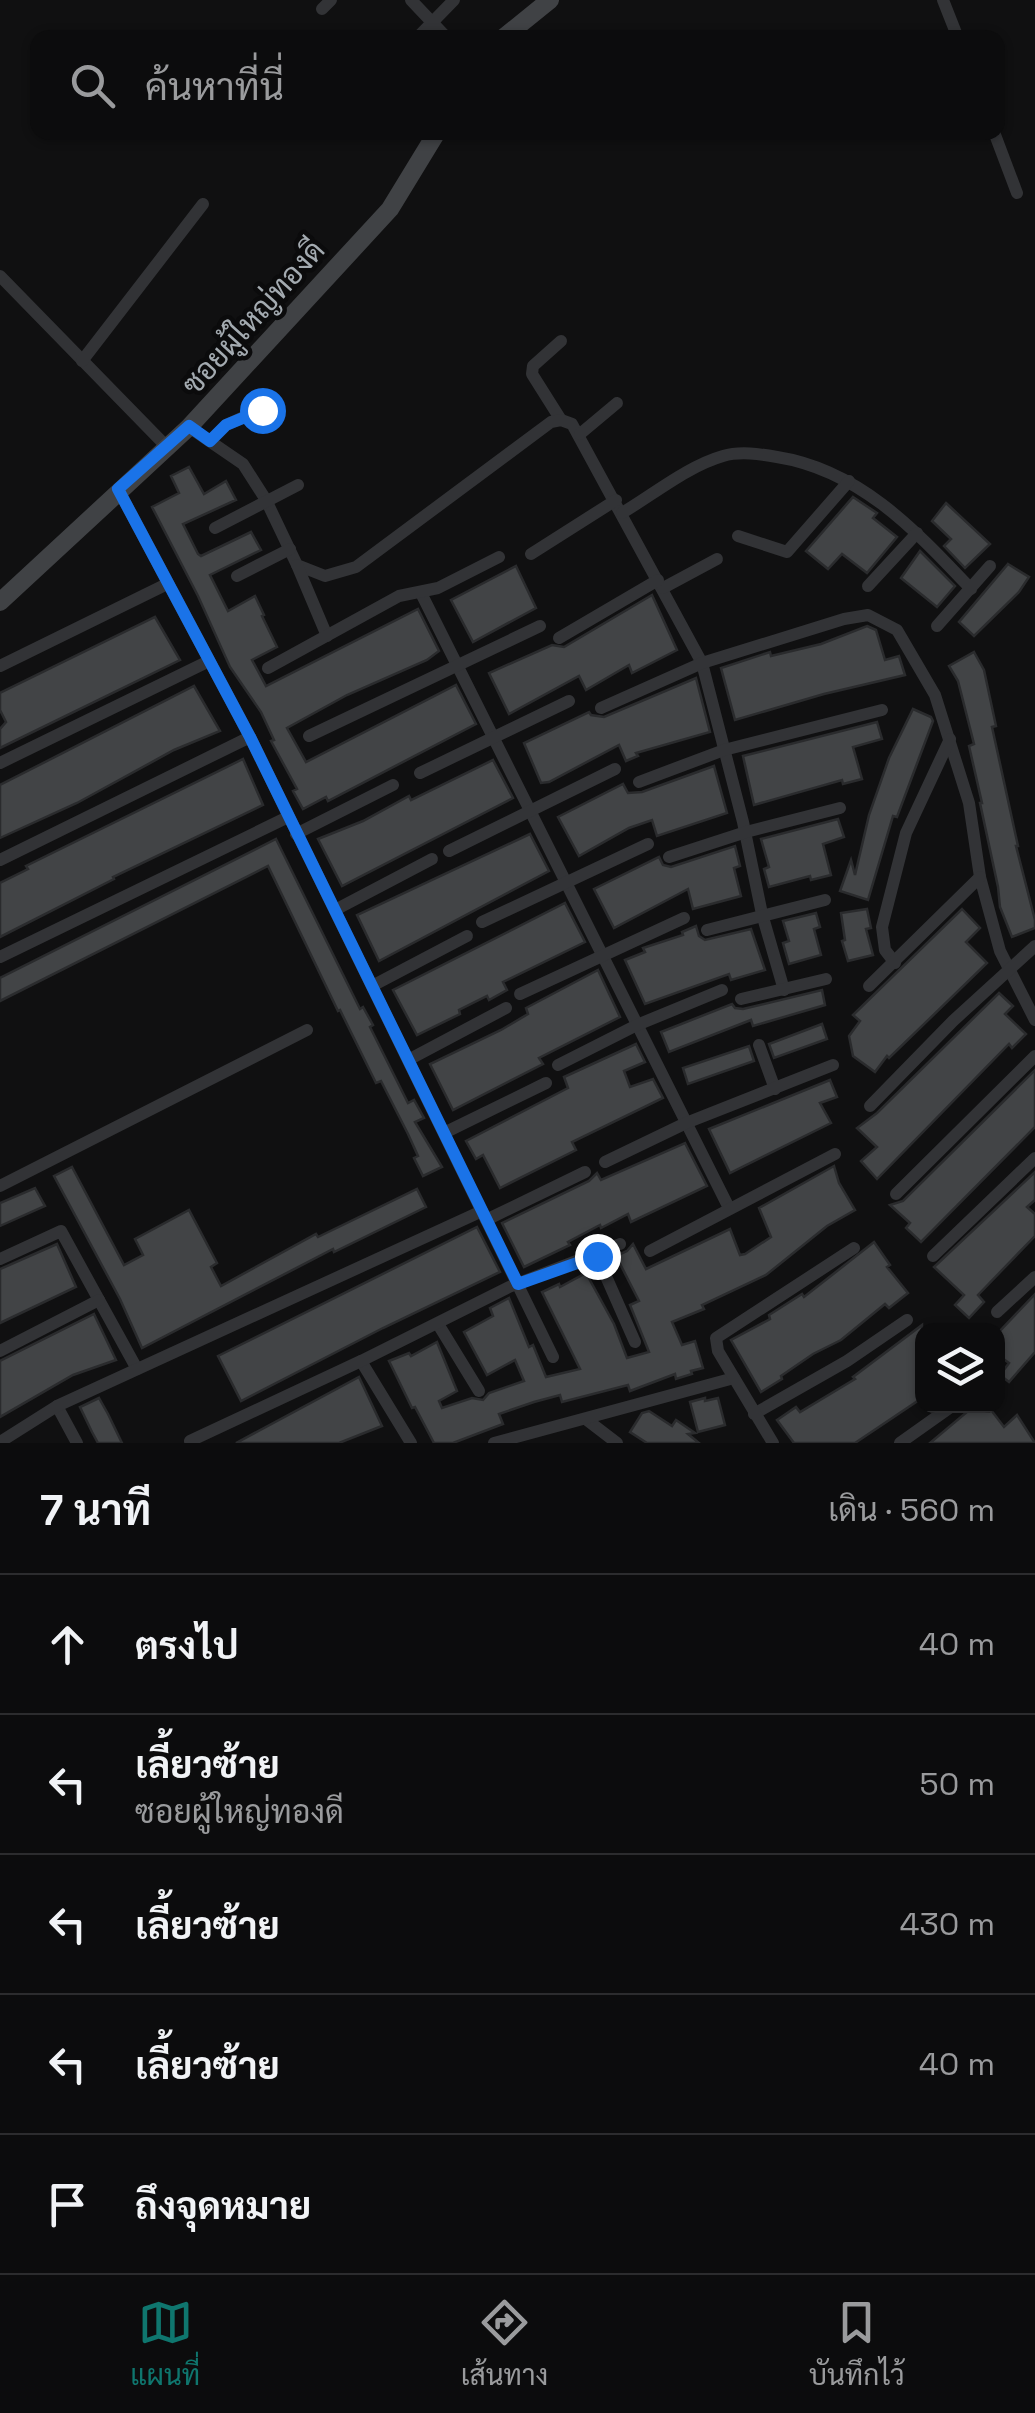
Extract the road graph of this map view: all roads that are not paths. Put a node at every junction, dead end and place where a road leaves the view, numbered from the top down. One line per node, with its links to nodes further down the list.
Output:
1 (411, 0): 5 (street)
2 (454, 0): 5 (street)
3 (550, 0): 8 (street)
4 (943, 0): 9 (street)
5 (432, 22): 6 (street); 7 (street)
6 (424, 30)
7 (440, 30)
8 (513, 30)
9 (955, 30)
10 (433, 140): 20 (street, ซอยผู้ใหญ่ทองดี)
11 (997, 140): 12 (street)
12 (1017, 193)
13 (203, 204): 16 (street)
14 (0, 276): 16 (street)
15 (561, 341): 19 (street)
16 (82, 361): 22 (street)
17 (618, 403): 21 (street)
18 (262, 410): 23 (street)
19 (561, 420): 21 (street); 36 (street)
20 (189, 426): 22 (street, ซอยผู้ใหญ่ทองดี); 23 (street)
21 (580, 434): 28 (street)
22 (159, 439): 26 (street, ซอยผู้ใหญ่ทองดี)
23 (210, 441): 27 (street)
24 (849, 481): 28 (street); 30 (street); 31 (street)
25 (298, 485): 27 (street)
26 (118, 489): 39 (street); 44 (street, ซอยผู้ใหญ่ทองดี)
27 (266, 500): 29 (street); 32 (street)
28 (619, 507): 33 (street); 40 (street)
29 (215, 528)
30 (918, 533): 41 (street); 42 (street)
31 (738, 536)
32 (290, 549): 36 (street); 38 (street)
33 (531, 554)
34 (499, 557): 43 (street)
35 (717, 559): 40 (street)
36 (297, 565): 47 (street)
37 (990, 566): 42 (street)
38 (237, 576)
39 (167, 584): 49 (street); 52 (street)
40 (660, 584): 48 (street); 50 (street)
41 (868, 586)
42 (970, 590): 46 (street)
43 (421, 593): 47 (street); 51 (street)
44 (0, 602)
45 (540, 626): 51 (street)
46 (937, 626)
47 (327, 636): 53 (street)
48 (559, 638)
49 (208, 661): 58 (street); 62 (street)
50 (702, 663): 55 (street); 60 (street); 61 (street)
51 (457, 664): 57 (street); 59 (street)
52 (0, 666)
53 (268, 668)
54 (569, 701): 59 (street)
55 (601, 708)
56 (882, 710): 61 (street)
57 (309, 736)
58 (250, 737): 69 (street); 76 (street)
59 (494, 738): 64 (street); 68 (street)
60 (950, 739): 77 (street); 89 (street)
61 (724, 750): 65 (street); 70 (street)
62 (0, 763)
63 (615, 768): 68 (street)
64 (420, 774)
65 (639, 782)
66 (393, 785): 71 (street)
67 (840, 808): 70 (street)
68 (530, 810): 73 (street); 78 (street)
69 (288, 816): 71 (street); 88 (street)
70 (746, 832): 74 (street); 81 (street)
71 (296, 834): 80 (street)
72 (648, 844): 78 (street)
73 (450, 851)
74 (669, 858)
75 (432, 859): 80 (street)
76 (0, 860)
77 (980, 877): 89 (street); 90 (street)
78 (566, 882): 83 (street); 87 (street)
79 (825, 900): 81 (street)
80 (335, 910): 92 (street)
81 (762, 914): 84 (street); 95 (street)
82 (684, 918): 87 (street)
83 (482, 922)
84 (707, 930)
85 (467, 936): 92 (street)
86 (1035, 946): 90 (street)
87 (602, 956): 96 (street); 100 (street)
88 (0, 957)
89 (895, 963): 93 (street)
90 (1008, 969): 99 (street); 109 (street)
91 (826, 978): 95 (street)
92 (372, 986): 104 (street)
93 (870, 986)
94 (722, 990): 100 (street)
95 (784, 990): 97 (street)
96 (520, 994)
97 (742, 999)
98 (506, 1008): 104 (street)
99 (1035, 1020)
100 (638, 1025): 106 (street); 110 (street)
101 (308, 1030): 116 (street)
102 (759, 1045): 108 (street)
103 (1035, 1056): 117 (street)
104 (410, 1059): 111 (street)
105 (834, 1065): 108 (street)
106 (558, 1066)
107 (546, 1083): 111 (street)
108 (775, 1089): 110 (street)
109 (870, 1106)
110 (686, 1123): 114 (street); 118 (street)
111 (444, 1134): 119 (street)
112 (835, 1154): 118 (street)
113 (1035, 1158): 124 (street)
114 (604, 1162)
115 (585, 1172): 119 (street)
116 (0, 1186)
117 (896, 1194)
118 (729, 1208): 122 (street)
119 (483, 1215): 127 (street); 136 (street)
120 (620, 1244): 123 (street)
121 (854, 1248): 137 (street)
122 (650, 1251)
123 (597, 1256): 127 (street); 132 (street)
124 (932, 1256)
125 (0, 1259): 128 (street)
126 (1035, 1277): 129 (street)
127 (518, 1284): 131 (street); 134 (street)
128 (99, 1300): 133 (street); 136 (street)
129 (997, 1312)
130 (906, 1320): 141 (street)
131 (438, 1324): 135 (street); 138 (street)
132 (636, 1342)
133 (0, 1351)
134 (553, 1357)
135 (362, 1361): 143 (street); 145 (street)
136 (137, 1369): 139 (street)
137 (734, 1378): 141 (street); 142 (street)
138 (479, 1391)
139 (57, 1406): 144 (street); 146 (street)
140 (942, 1413): 150 (street)
141 (754, 1414): 149 (street)
142 (587, 1420): 147 (street); 148 (street)
143 (190, 1441)
144 (0, 1442)
145 (407, 1442)
146 (77, 1443)
147 (494, 1443)
148 (617, 1443)
149 (773, 1443)
150 (900, 1443)

